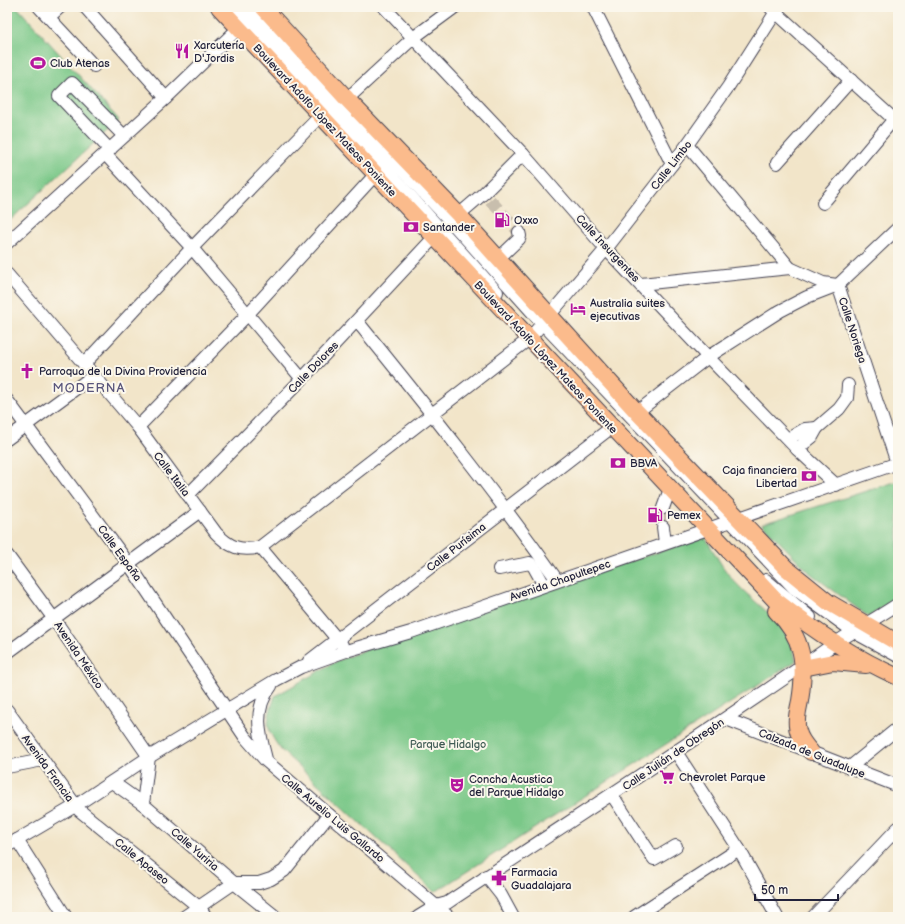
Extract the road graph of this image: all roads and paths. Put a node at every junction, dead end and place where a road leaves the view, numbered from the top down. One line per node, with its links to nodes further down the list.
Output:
1 (39, 7): 11 (street)
2 (60, 7): 11 (street)
3 (85, 7): 15 (street)
4 (219, 7): 10 (main road, Boulevard Adolfo López Mateos Poniente)
5 (235, 7): 10 (street)
6 (384, 7): 12 (street, Calle Insurgentes)
7 (455, 7): 12 (street)
8 (593, 7): 24 (street)
9 (774, 9): 14 (street); 20 (street, Calle Limbo)
10 (252, 14): 15 (street); 16 (main road, Boulevard Adolfo López Mateos Poniente); 17 (main road, Boulevard Adolfo López Mateos Poniente); 27 (street); 30 (street)
11 (49, 17): 13 (street)
12 (413, 38): 16 (street); 22 (street, Calle Insurgentes)
13 (94, 66)
14 (851, 80): 18 (street); 23 (street)
15 (166, 98): 19 (street)
16 (347, 99): 27 (main road, Boulevard Adolfo López Mateos Poniente)
17 (320, 116): 25 (main road, Boulevard Adolfo López Mateos Poniente); 32 (street)
18 (896, 121): 26 (street)
19 (124, 136): 21 (street); 21 (street)
20 (687, 146): 24 (street, Calle Limbo); 35 (street, Calle Noriega)
21 (107, 152): 31 (street); 32 (street)
22 (523, 154): 27 (street, Calle Dolores); 33 (street, Calle Insurgentes)
23 (777, 163)
24 (672, 164): 33 (street, Calle Limbo)
25 (376, 175): 30 (main road, Boulevard Adolfo López Mateos Poniente); 39 (street)
26 (823, 203)
27 (455, 218): 30 (street, Calle Dolores); 34 (main road, Boulevard Adolfo López Mateos Poniente); 40 (street)
28 (898, 228): 38 (street)
29 (519, 232): 34 (street)
30 (438, 233): 41 (street, Calle Dolores); 42 (main road, Boulevard Adolfo López Mateos Poniente)
31 (7, 243)
32 (192, 248): 39 (street); 44 (street)
33 (606, 248): 37 (street, Calle Insurgentes); 40 (street, Calle Limbo)
34 (499, 258): 40 (main road, Boulevard Adolfo López Mateos Poniente)
35 (790, 268): 37 (street); 38 (street, Calle Noriega)
36 (7, 274): 44 (street, Calle Italia)
37 (641, 284): 43 (street, Calle Insurgentes)
38 (838, 285): 43 (street); 58 (street, Calle Noriega)
39 (247, 315): 46 (street); 53 (street)
40 (546, 319): 42 (street, Calle Limbo); 49 (main road, Boulevard Adolfo López Mateos Poniente); 65 (street)
41 (357, 321): 46 (street, Calle Dolores); 50 (street)
42 (531, 336): 50 (street, Calle Limbo); 52 (main road, Boulevard Adolfo López Mateos Poniente); 67 (street)
43 (708, 357): 49 (street); 56 (street, Calle Insurgentes)
44 (84, 364): 45 (street, Calle Italia)
45 (93, 376): 51 (street); 53 (street, Calle Italia)
46 (302, 378): 61 (street, Calle Dolores)
47 (848, 385): 54 (street)
48 (7, 400): 51 (street, Calle España)
49 (637, 412): 65 (main road, Boulevard Adolfo López Mateos Poniente)
50 (432, 414): 62 (street); 69 (street, Calle Limbo)
51 (26, 425): 55 (street); 71 (street, Calle España)
52 (612, 427): 60 (main road, Boulevard Adolfo López Mateos Poniente); 62 (street, Calle Purísima)
53 (138, 428): 61 (street, Calle Italia)
54 (817, 428): 56 (street); 57 (street)
55 (7, 439)
56 (788, 439): 57 (street, Calle Insurgentes)
57 (797, 449): 59 (street, Calle Insurgentes)
58 (898, 463): 59 (street, Avenida Chapultepec)
59 (836, 485): 65 (street, Avenida Chapultepec)
60 (670, 489): 63 (street); 67 (main road, Boulevard Adolfo López Mateos Poniente)
61 (188, 495): 64 (street, Calle Italia)
62 (506, 508): 73 (street); 78 (street, Calle Purísima)
63 (663, 508)
64 (200, 511): 69 (street, Calle Italia); 71 (street)
65 (735, 521): 67 (street, Avenida Chapultepec); 77 (main road, Boulevard Adolfo López Mateos Poniente)
66 (663, 526): 68 (street)
67 (712, 529): 68 (street, Avenida Chapultepec); 79 (main road, Boulevard Adolfo López Mateos Poniente); 86 (main road)
68 (665, 544): 73 (street, Avenida Chapultepec)
69 (260, 547): 78 (street)
70 (7, 555): 76 (street, Avenida México)
71 (128, 564): 76 (street); 91 (street, Calle España)
72 (499, 569): 74 (street)
73 (557, 580): 74 (street, Avenida Chapultepec)
74 (544, 585): 81 (street, Avenida Chapultepec)
75 (898, 604): 77 (street, Calle Julián de Obregón)
76 (54, 619): 82 (street); 96 (street, Avenida México)
77 (860, 629): 79 (street, Calle Julián de Obregón); 80 (main road, Boulevard Adolfo López Mateos Poniente); 83 (street)
78 (338, 639): 81 (street); 84 (street, Calle Purísima)
79 (839, 641): 85 (main road, Boulevard Adolfo López Mateos Poniente); 86 (street, Calle Julián de Obregón); 87 (street)
80 (898, 644)
81 (346, 652): 84 (street, Avenida Chapultepec)
82 (7, 653)
83 (898, 656)
84 (301, 667): 89 (street, Avenida Chapultepec)
85 (877, 667): 86 (main road); 88 (main road, Boulevard Adolfo López Mateos Poniente)
86 (803, 668): 92 (street, Calle Julián de Obregón); 95 (main road)
87 (898, 669)
88 (898, 677)
89 (276, 680): 91 (street, Avenida Chapultepec); 98 (street)
90 (7, 710): 97 (street, Avenida Francia)
91 (228, 710): 96 (street); 98 (street, Calle Aurelio Luis Gallardo)
92 (726, 719): 94 (street, Calle Julián de Obregón); 95 (street, Calzada de Guadalupe)
93 (898, 728): 100 (street)
94 (676, 752): 103 (street, Calle Julián de Obregón); 110 (street)
95 (811, 752): 100 (street, Calzada de Guadalupe)
96 (149, 757): 101 (street); 104 (street)
97 (42, 760): 99 (street); 105 (street, Avenida Francia)
98 (266, 761): 106 (street, Calle Aurelio Luis Gallardo)
99 (7, 767)
100 (849, 768): 102 (street, Calzada de Guadalupe)
101 (112, 782): 104 (street, Calle Yuriria); 105 (street)
102 (898, 786)
103 (612, 794): 109 (street); 111 (street, Calle Julián de Obregón)
104 (144, 804): 112 (street, Calle Yuriria)
105 (75, 806): 108 (street); 114 (street, Calle Apaseo)
106 (329, 815): 112 (street); 113 (street, Calle Aurelio Luis Gallardo)
107 (898, 828): 122 (street)
108 (12, 843): 115 (street)
109 (676, 846)
110 (739, 848): 120 (street); 121 (street)
111 (486, 876): 113 (street, Calle Julián de Obregón); 119 (street)
112 (234, 884): 114 (street); 117 (street, Calle Yuriria)
113 (442, 911): 118 (street, Calle Julián de Obregón)
114 (203, 912): 116 (street)
115 (66, 917)
116 (184, 917)
117 (276, 917)
118 (418, 917)
119 (513, 917)
120 (634, 917)
121 (777, 917)
122 (813, 917)

